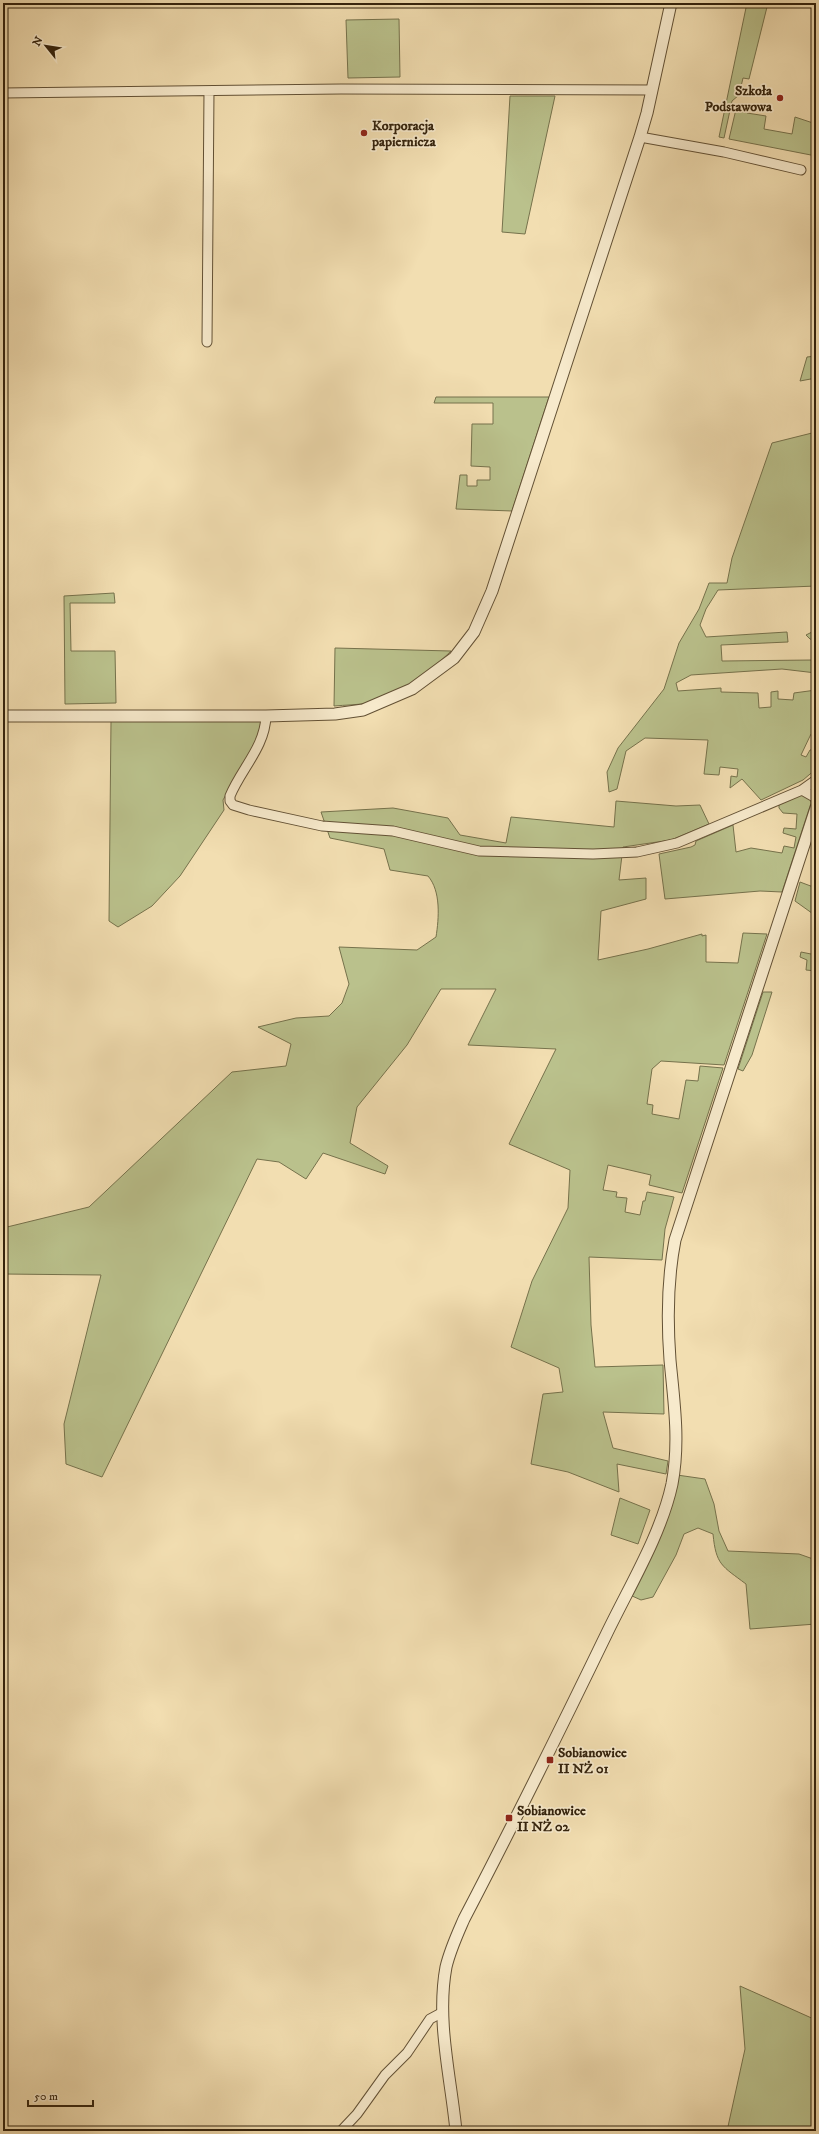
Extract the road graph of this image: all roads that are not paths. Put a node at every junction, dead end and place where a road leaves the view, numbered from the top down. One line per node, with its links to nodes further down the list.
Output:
1 (671, 3): 2 (street)
2 (652, 90): 3 (street); 5 (street)
3 (209, 91): 4 (street); 7 (street)
4 (3, 93)
5 (640, 137): 6 (street); 9 (street)
6 (801, 170)
7 (207, 342)
8 (3, 716): 9 (street)
9 (266, 716): 11 (street)
10 (816, 780): 11 (street)
11 (802, 790): 12 (street)
12 (816, 798)
13 (816, 808): 14 (street)
14 (443, 2012): 15 (street); 16 (street)
15 (341, 2131)
16 (456, 2131)

